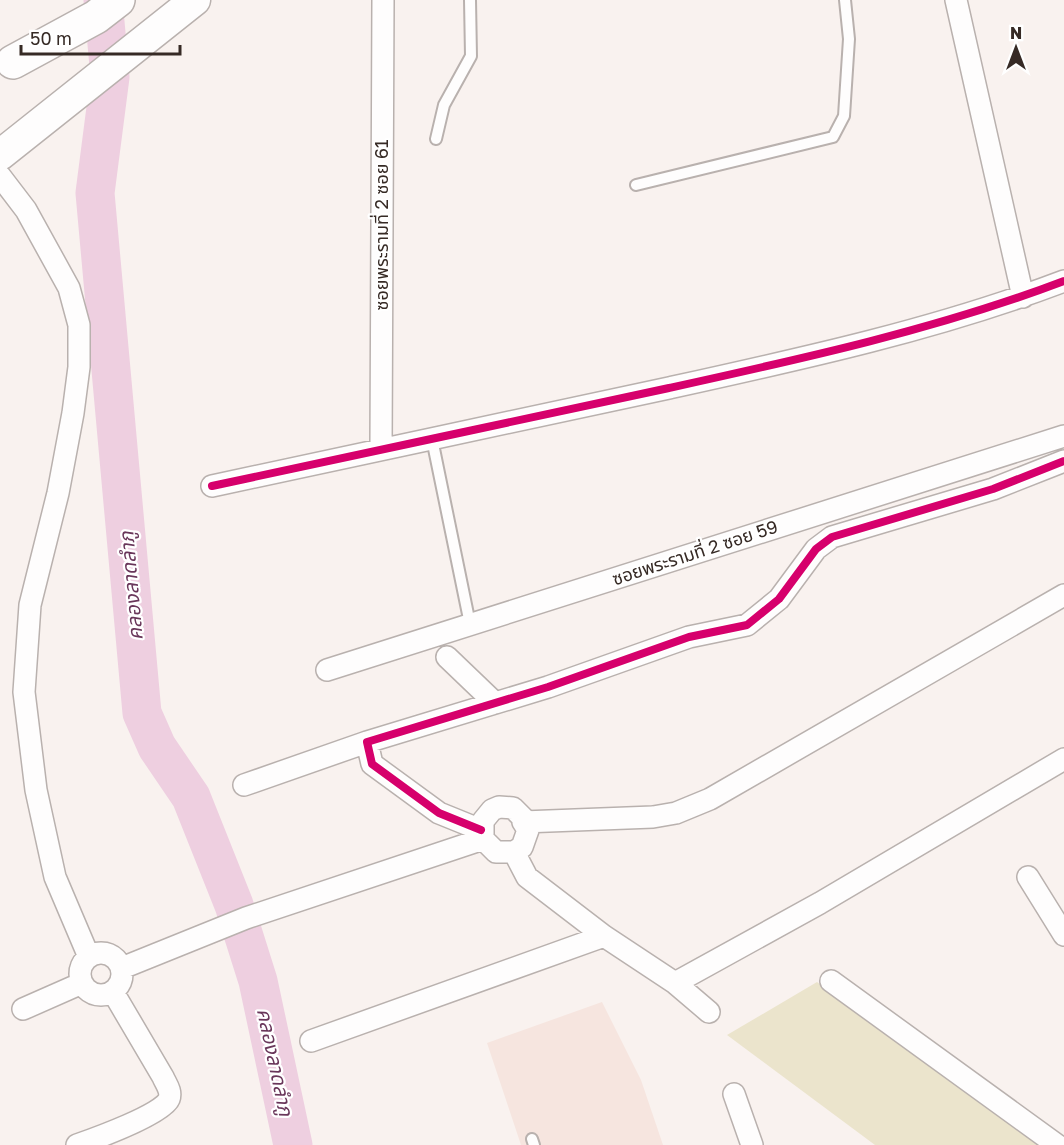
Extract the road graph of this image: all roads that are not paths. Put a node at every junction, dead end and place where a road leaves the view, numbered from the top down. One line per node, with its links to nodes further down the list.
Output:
1 (383, 0): 16 (street, ซอยพระรามที่ 2 ซอย 61)
2 (470, 0): 8 (lane)
3 (845, 0): 11 (lane)
4 (956, 0): 13 (street)
5 (192, 2): 9 (main road)
6 (99, 6): 7 (highway)
7 (6, 67)
8 (436, 140)
9 (0, 155)
10 (0, 176): 33 (street)
11 (636, 185)
12 (1064, 281): 13 (street)
13 (1023, 297): 15 (street)
14 (1064, 436): 20 (street, ซอยพระรามที่ 2 ซอย 59)
15 (432, 440): 16 (street); 20 (lane)
16 (381, 449): 18 (street)
17 (1064, 461): 23 (street)
18 (212, 486)
19 (1064, 595): 27 (street)
20 (470, 624): 22 (street, ซอยพระรามที่ 2 ซอย 59)
21 (447, 657): 23 (street)
22 (327, 670)
23 (495, 704): 24 (street)
24 (367, 742): 26 (street); 28 (street)
25 (1064, 759): 37 (street)
26 (244, 785)
27 (523, 822): 28 (street); 29 (street)
28 (482, 835): 29 (street); 34 (street)
29 (514, 852): 32 (street)
30 (1028, 877): 31 (street)
31 (1064, 935)
32 (604, 936): 37 (street); 41 (street)
33 (89, 957): 34 (street); 36 (street)
34 (122, 968): 38 (street)
35 (831, 981): 45 (street)
36 (82, 983): 38 (street); 39 (street)
37 (675, 983): 40 (street)
38 (113, 992): 43 (street)
39 (23, 1009)
40 (709, 1012)
41 (311, 1041)
42 (734, 1095): 44 (street)
43 (77, 1145)
44 (752, 1145)
45 (1057, 1145)

